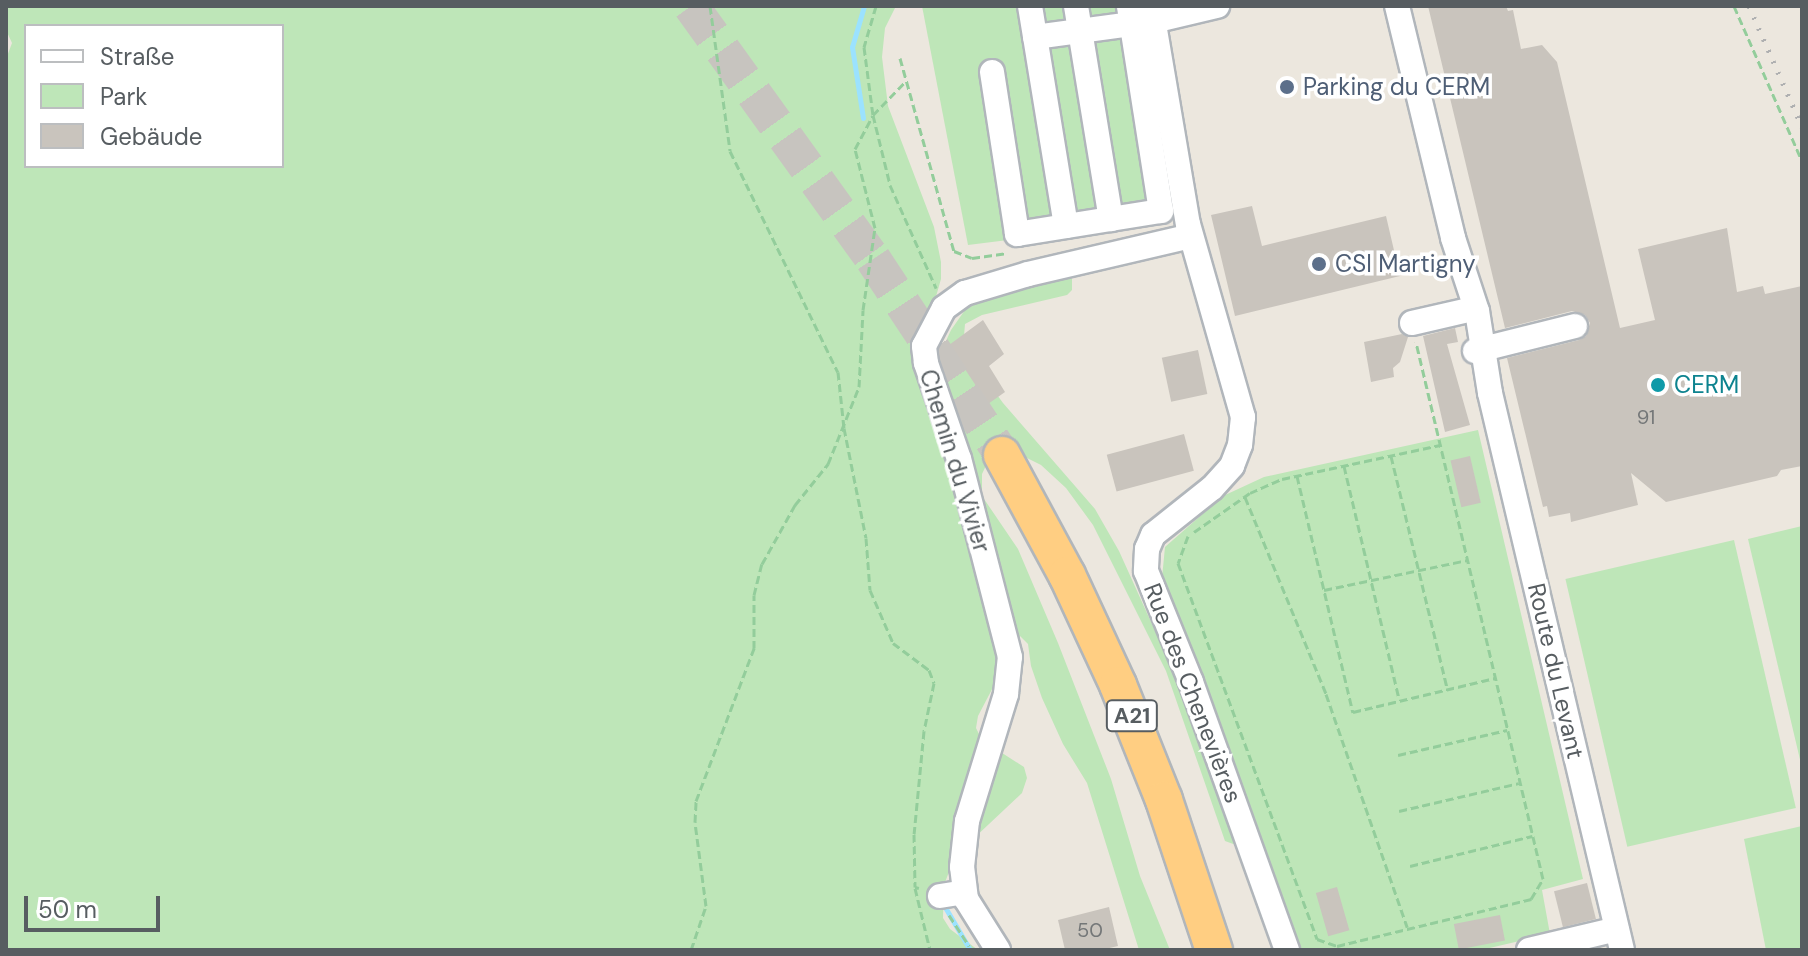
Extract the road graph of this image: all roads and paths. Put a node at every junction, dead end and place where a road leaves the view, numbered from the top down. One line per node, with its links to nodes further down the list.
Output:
1 (710, 6): 26 (path)
2 (876, 6): 15 (path)
3 (1030, 6): 10 (street)
4 (1076, 6): 9 (street)
5 (1217, 6): 8 (street)
6 (1397, 6): 20 (street, Route du Levant)
7 (1734, 6): 16 (path)
8 (1141, 14): 9 (street); 17 (street); 19 (street)
9 (1080, 32): 10 (street); 17 (street)
10 (1035, 37): 18 (street)
11 (900, 58): 13 (path)
12 (992, 72): 18 (street)
13 (906, 81): 14 (path); 15 (path)
14 (918, 113)
15 (873, 115): 21 (path); 26 (path)
16 (1802, 161)
17 (1111, 219): 18 (street)
18 (1066, 226)
19 (1191, 236): 21 (street); 58 (street, Rue des Chenevières)
20 (1453, 238): 22 (street, Route du Levant); 25 (street, Route du Levant)
21 (944, 308): 48 (street, Chemin du Vivier)
22 (1464, 311): 23 (street); 25 (street, Route du Levant)
23 (1412, 323): 27 (path)
24 (1575, 326): 25 (street)
25 (1479, 350): 51 (street, Route du Levant)
26 (844, 428): 47 (path); 52 (path)
27 (1441, 445): 29 (path); 33 (path)
28 (1002, 455): 45 (highway, A21)
29 (1391, 456): 30 (path); 34 (path)
30 (1344, 466): 31 (path); 35 (path)
31 (1297, 476): 32 (path); 36 (path)
32 (1245, 497): 50 (path); 50 (path)
33 (1467, 560): 34 (path); 37 (path)
34 (1419, 569): 35 (path); 38 (path)
35 (1371, 580): 36 (path); 39 (path)
36 (1324, 590): 39 (path)
37 (1495, 678): 38 (path); 40 (path)
38 (1447, 688): 39 (path)
39 (1399, 699)
40 (1507, 730): 41 (path); 42 (path)
41 (1398, 755)
42 (1519, 783): 43 (path); 44 (path)
43 (1399, 811)
44 (1532, 836): 46 (path); 50 (path)
45 (1186, 862): 55 (highway); 56 (highway, A21); 57 (highway)
46 (1410, 866)
47 (915, 887): 49 (path); 53 (path)
48 (964, 892): 49 (street); 54 (street, Chemin du Vivier)
49 (940, 896)
50 (1407, 927)
51 (1619, 940): 59 (street)
52 (691, 950)
53 (930, 950)
54 (998, 950)
55 (1200, 950)
56 (1214, 950)
57 (1224, 950)
58 (1287, 950)
59 (1529, 950)

